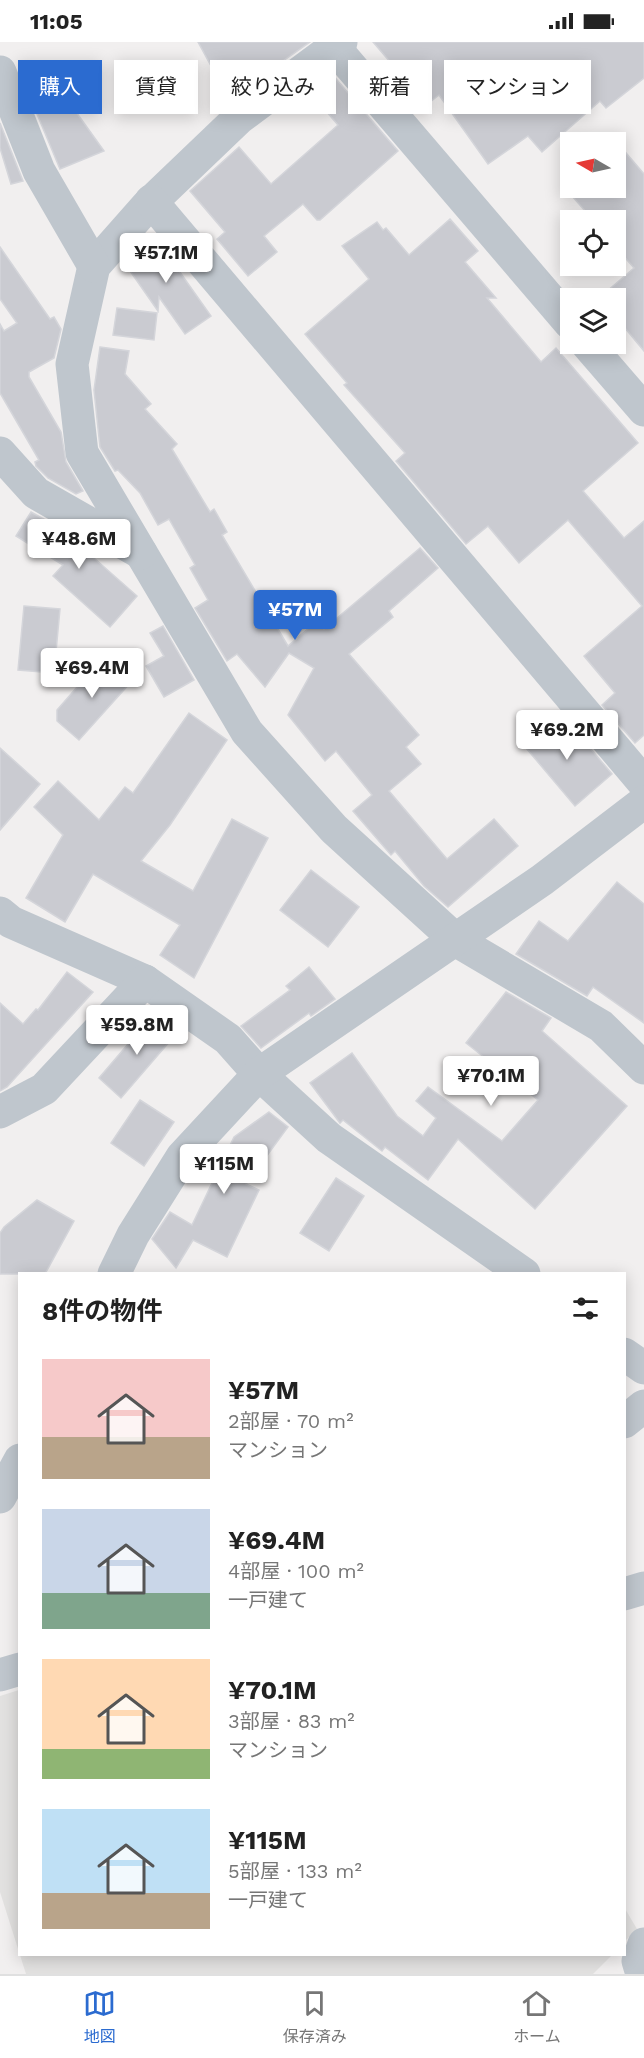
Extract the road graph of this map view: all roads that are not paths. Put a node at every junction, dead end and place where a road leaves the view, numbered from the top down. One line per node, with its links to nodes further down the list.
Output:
1 (338, 45): 3 (street); 5 (street)
2 (0, 72): 4 (street)
3 (151, 201): 4 (street); 10 (street)
4 (94, 266): 9 (street)
5 (560, 311)
6 (596, 354): 7 (street)
7 (644, 410)
8 (0, 453): 9 (street)
9 (143, 554): 13 (street)
10 (644, 783)
11 (644, 802): 13 (street)
12 (0, 913): 14 (street)
13 (457, 941): 15 (street); 16 (street)
14 (145, 981): 16 (street); 17 (street)
15 (644, 1068)
16 (259, 1074): 18 (street); 19 (street)
17 (0, 1112)
18 (115, 1272)
19 (521, 1272)
20 (626, 1355): 21 (street)
21 (644, 1368)
22 (644, 1406): 23 (street)
23 (626, 1420)
24 (18, 1464): 25 (street)
25 (0, 1497)
26 (644, 1588): 27 (street)
27 (626, 1593)
28 (18, 1670): 29 (street)
29 (0, 1675)
30 (644, 1944): 31 (street)
31 (642, 1974)

